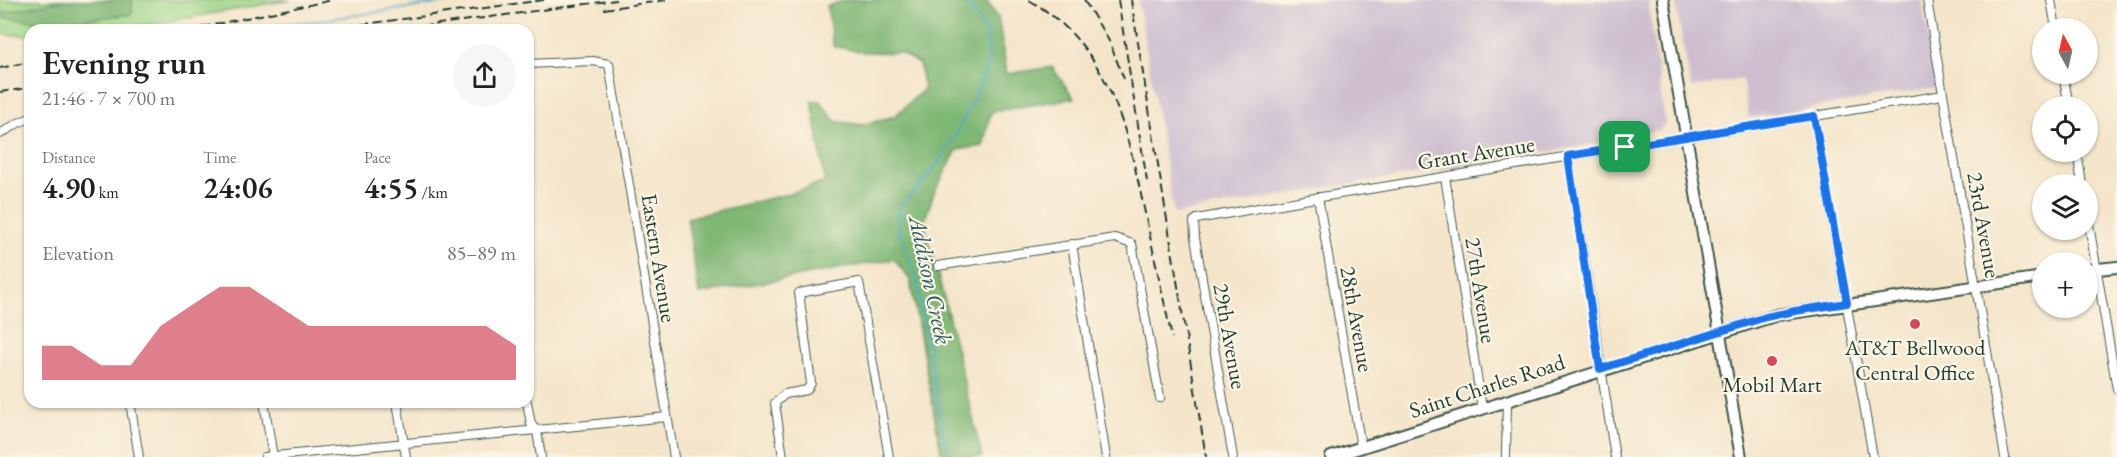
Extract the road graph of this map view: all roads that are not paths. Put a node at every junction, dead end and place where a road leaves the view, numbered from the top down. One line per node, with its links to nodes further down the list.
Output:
1 (1663, 0): 10 (main road)
2 (1927, 0): 6 (street, 23rd Avenue)
3 (2051, 0): 4 (street)
4 (2054, 18)
5 (534, 64): 33 (street, Eastern Avenue)
6 (1943, 95): 7 (street, Grant Avenue); 20 (street, 23rd Avenue)
7 (1814, 116): 10 (street, Grant Avenue); 22 (street)
8 (24, 120): 9 (street)
9 (0, 134)
10 (1686, 137): 11 (street, Grant Avenue); 23 (main road)
11 (1568, 156): 12 (street, Grant Avenue); 24 (street)
12 (1445, 177): 13 (street, Grant Avenue); 32 (street, 27th Avenue)
13 (1318, 197): 14 (street, Grant Avenue); 36 (street, 28th Avenue)
14 (1194, 221): 46 (street, 29th Avenue)
15 (1072, 244): 16 (street); 26 (street); 45 (street)
16 (938, 266)
17 (2117, 267): 18 (main road)
18 (2098, 269)
19 (2032, 279): 20 (main road, Saint Charles Road)
20 (1976, 287): 22 (main road, Saint Charles Road); 51 (street, 23rd Avenue)
21 (2098, 298): 25 (street)
22 (1847, 303): 23 (main road, Saint Charles Road); 50 (street)
23 (1720, 333): 24 (main road, Saint Charles Road); 49 (main road)
24 (1600, 369): 27 (main road, Saint Charles Road); 48 (street)
25 (2117, 388)
26 (1160, 398)
27 (1507, 400): 32 (main road, Saint Charles Road); 47 (street)
28 (131, 408): 38 (street)
29 (265, 408): 39 (street)
30 (398, 408): 35 (street)
31 (528, 408): 34 (street)
32 (1482, 408): 36 (main road, Saint Charles Road)
33 (667, 417): 34 (street); 42 (street, Eastern Avenue)
34 (537, 430): 35 (street); 41 (street)
35 (403, 442): 39 (street); 40 (street)
36 (1361, 447): 37 (main road, Saint Charles Road)
37 (1334, 456)
38 (139, 457)
39 (270, 457)
40 (406, 457)
41 (541, 457)
42 (674, 457)
43 (783, 457): 44 (street)
44 (889, 457)
45 (1106, 457)
46 (1233, 457)
47 (1506, 457)
48 (1615, 457)
49 (1741, 457)
50 (1874, 457)
51 (2005, 457)

